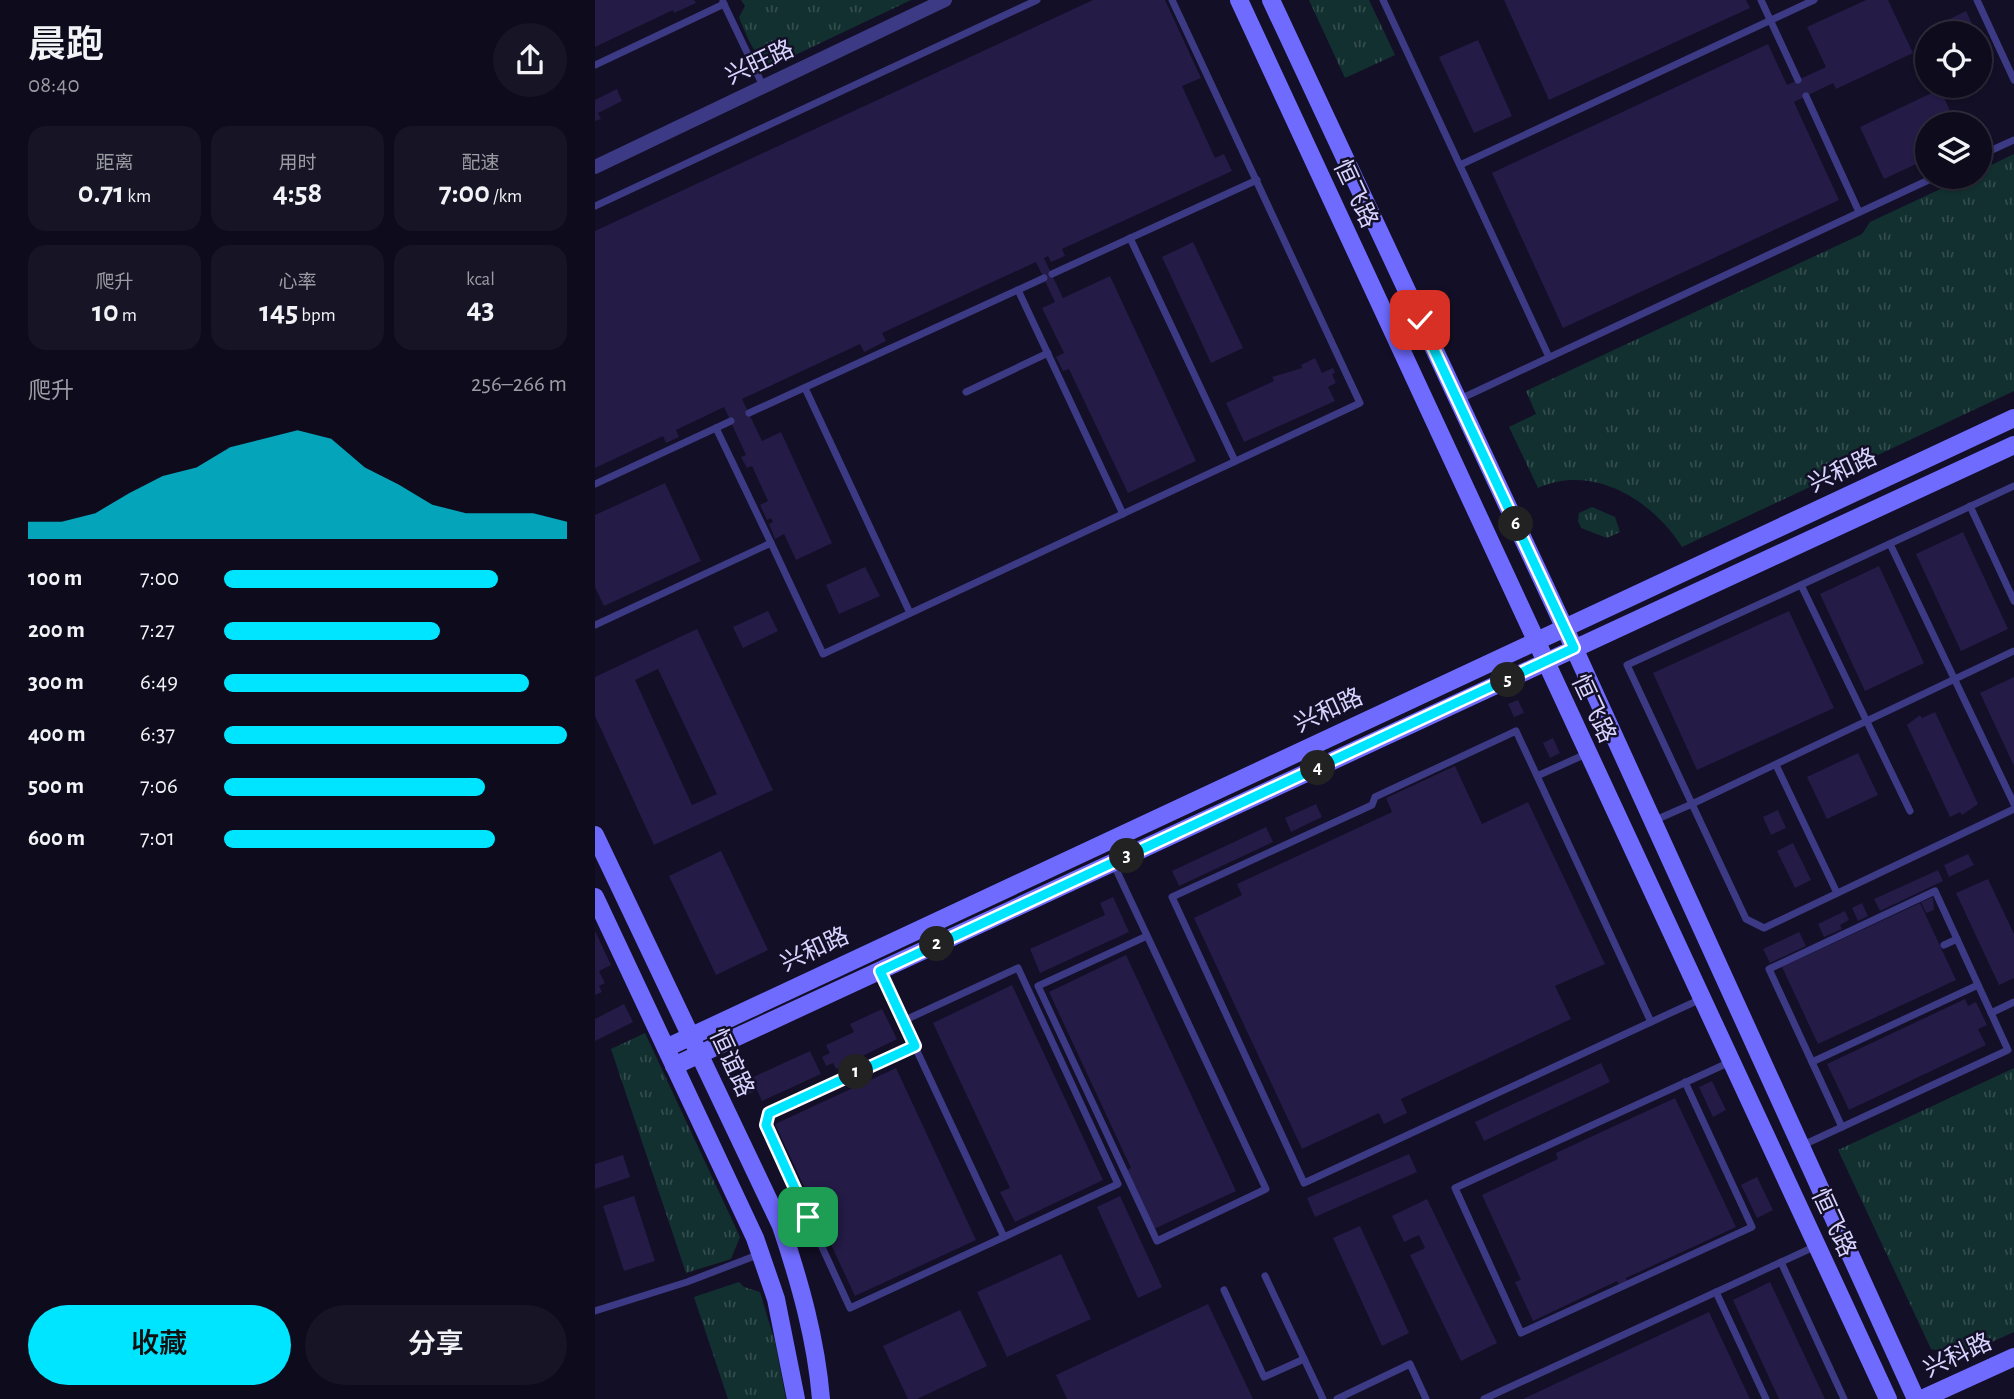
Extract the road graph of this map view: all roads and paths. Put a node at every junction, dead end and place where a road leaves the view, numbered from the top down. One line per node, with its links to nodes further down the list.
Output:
1 (945, 0): 15 (street, 兴旺路)
2 (1037, 0): 23 (lane)
3 (1172, 0): 21 (lane)
4 (1239, 0): 49 (main road, 恒飞路)
5 (1271, 0): 31 (main road, 恒飞路)
6 (1383, 0): 19 (lane)
7 (1761, 0): 11 (lane)
8 (1814, 0): 11 (lane)
9 (1977, 0): 14 (lane)
10 (724, 2): 12 (lane); 15 (lane)
11 (1770, 20): 13 (lane); 19 (lane)
12 (595, 65)
13 (1798, 80)
14 (2014, 80)
15 (763, 86): 20 (street, 兴旺路)
16 (1806, 96): 24 (lane)
17 (2014, 139): 18 (lane)
18 (1992, 150)
19 (1460, 165): 28 (lane)
20 (595, 167)
21 (1257, 180): 25 (lane); 37 (lane)
22 (1915, 186): 24 (lane)
23 (595, 206)
24 (1859, 212): 28 (lane)
25 (1131, 239): 26 (lane); 37 (lane)
26 (1018, 290): 27 (lane); 29 (lane)
27 (1048, 354): 30 (lane); 41 (lane)
28 (1549, 357): 31 (lane)
29 (805, 388): 32 (lane); 46 (lane)
30 (966, 392)
31 (1458, 400): 48 (main road, 恒飞路)
32 (749, 414)
33 (2014, 418): 48 (main road, 兴和路)
34 (731, 421): 35 (lane)
35 (716, 428): 38 (lane); 42 (lane)
36 (2014, 445): 50 (main road, 兴和路)
37 (1235, 461): 41 (lane)
38 (595, 484)
39 (2014, 486): 40 (lane)
40 (1970, 506): 43 (lane); 45 (lane)
41 (1123, 513): 46 (lane)
42 (771, 543): 46 (lane); 47 (lane)
43 (1890, 544): 44 (lane); 53 (lane)
44 (1801, 584): 54 (lane); 58 (lane)
45 (2014, 601)
46 (910, 613)
47 (595, 625)
48 (1564, 628): 49 (main road, 兴和路); 50 (main road, 恒飞路)
49 (1535, 642): 52 (main road, 恒飞路); 76 (main road, 兴和路)
50 (1574, 648): 52 (main road, 兴和路); 61 (main road, 恒飞路)
51 (2014, 651): 53 (lane)
52 (1544, 663): 55 (main road, 恒飞路); 63 (main road, 兴和路)
53 (1954, 680): 54 (lane); 59 (lane)
54 (1867, 721): 56 (lane); 60 (lane)
55 (1587, 753): 57 (lane); 71 (main road, 恒飞路)
56 (1776, 765): 58 (lane); 64 (lane)
57 (1537, 776): 75 (lane); 75 (lane)
58 (1692, 804): 61 (lane); 64 (lane)
59 (2014, 807): 64 (lane)
60 (1910, 811)
61 (1652, 821): 85 (main road, 恒飞路)
62 (595, 835): 76 (main road, 恒谊路)
63 (1113, 863): 66 (lane); 69 (main road, 兴和路)
64 (1837, 893)
65 (595, 897): 78 (main road)
66 (1147, 936): 66 (lane)
67 (1957, 939): 68 (lane); 70 (lane); 81 (lane)
68 (1944, 945)
69 (880, 971): 74 (lane); 79 (main road, 兴和路)
70 (1978, 985): 73 (lane); 81 (lane)
71 (1702, 999): 75 (lane); 80 (main road, 恒飞路)
72 (2014, 1003): 73 (lane)
73 (1991, 1013): 84 (lane)
74 (903, 1021): 77 (lane); 86 (lane)
75 (1651, 1022)
76 (691, 1035): 78 (main road, 兴和路); 79 (main road, 恒谊路)
77 (915, 1046): 86 (lane); 86 (lane)
78 (666, 1048): 82 (main road)
79 (700, 1054): 82 (main road, 兴和路); 97 (main road, 恒谊路)
80 (1731, 1061): 83 (lane); 87 (main road, 恒飞路)
81 (1812, 1062): 84 (lane)
82 (674, 1066): 88 (main road)
83 (1685, 1082): 83 (lane)
84 (1842, 1126): 85 (lane)
85 (1800, 1146): 105 (main road, 恒飞路)
86 (1004, 1237)
87 (1817, 1245): 89 (lane); 104 (main road, 恒飞路)
88 (760, 1254): 93 (lane); 96 (main road)
89 (1781, 1262): 92 (lane); 103 (lane)
90 (1265, 1276): 95 (lane)
91 (1224, 1290): 95 (lane)
92 (1716, 1292): 101 (lane); 102 (lane)
93 (595, 1311)
94 (2014, 1357): 106 (main road, 兴科路)
95 (1304, 1359): 98 (lane)
96 (796, 1399)
97 (821, 1399)
98 (1323, 1399)
99 (1337, 1399): 100 (lane)
100 (1426, 1399)
101 (1484, 1399)
102 (1766, 1399)
103 (1844, 1399)
104 (1888, 1399)
105 (1916, 1399)
106 (1922, 1399)

